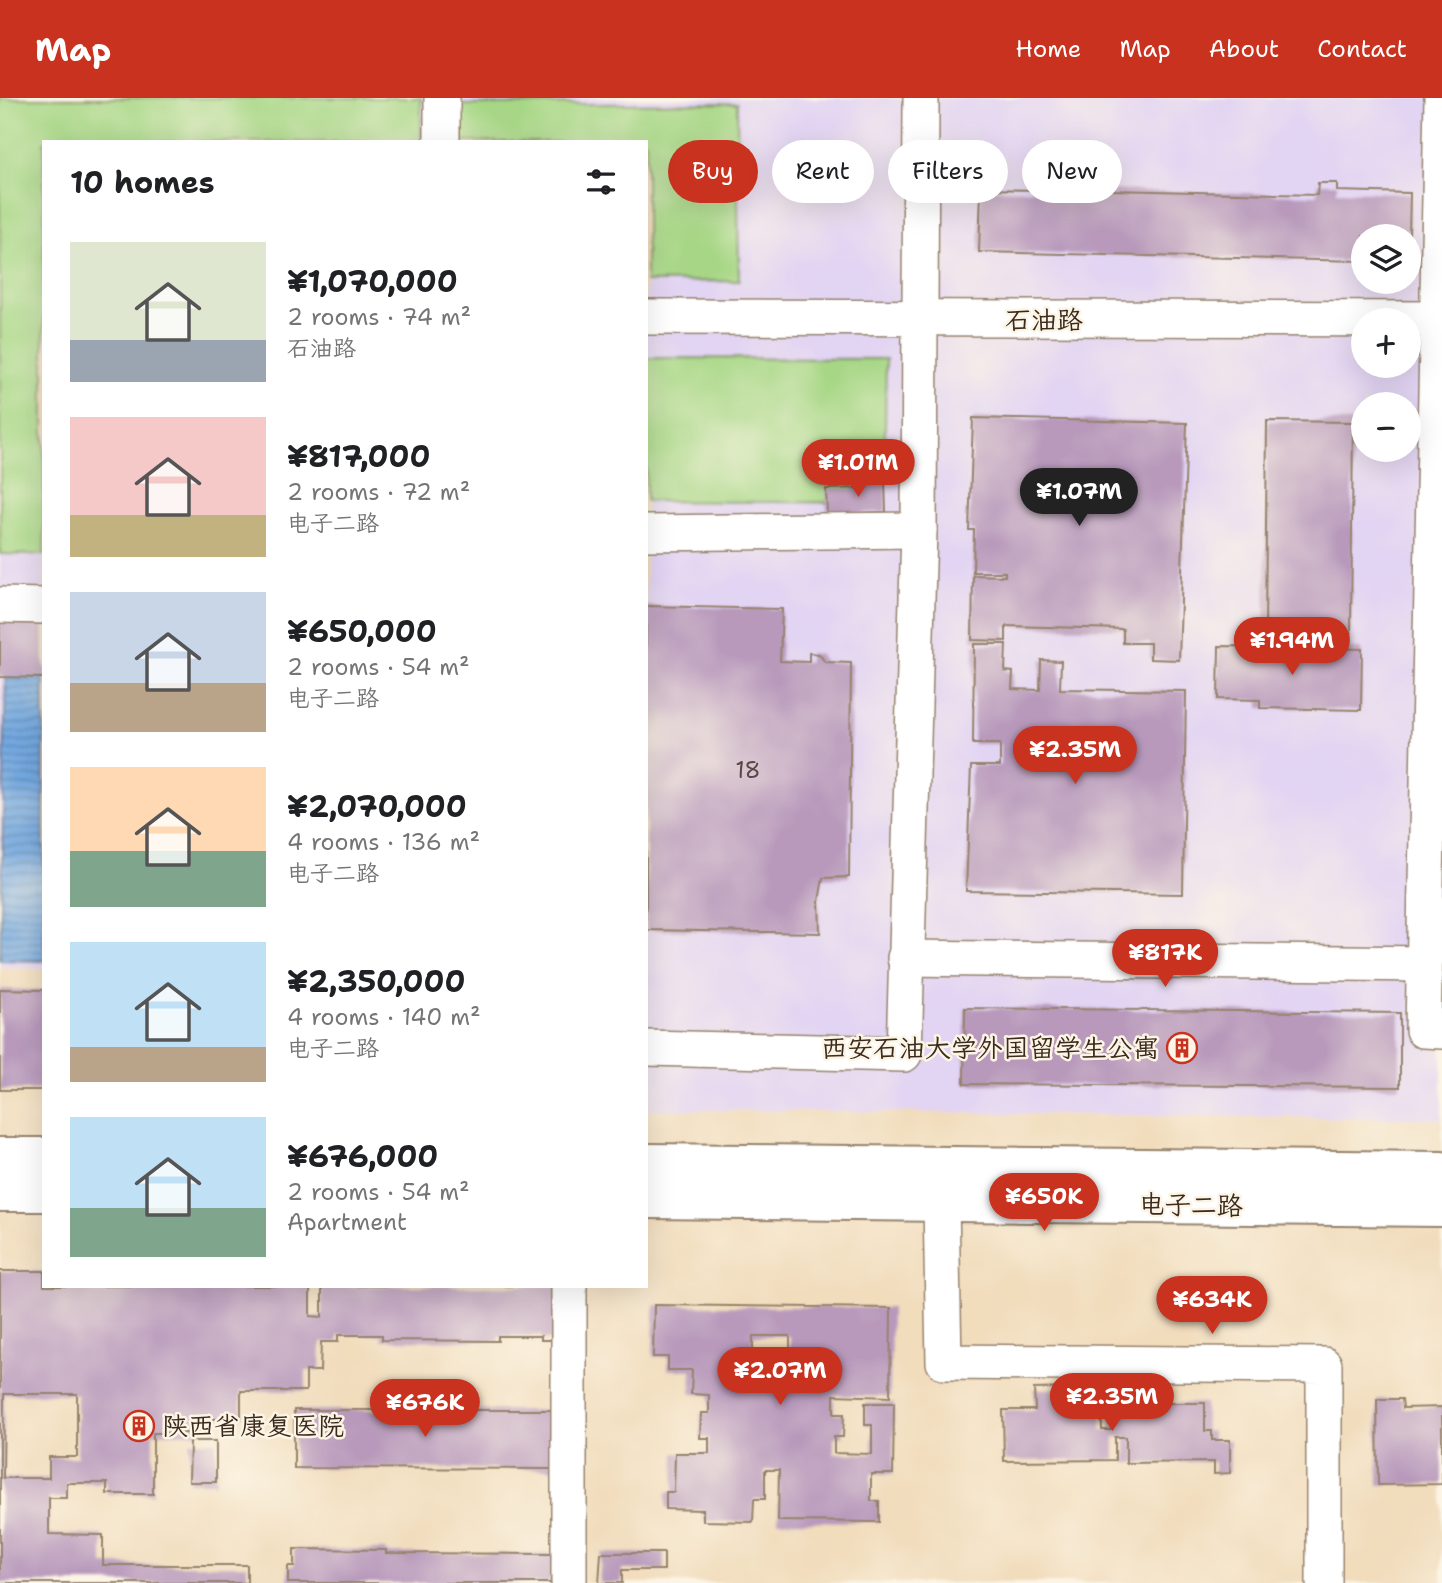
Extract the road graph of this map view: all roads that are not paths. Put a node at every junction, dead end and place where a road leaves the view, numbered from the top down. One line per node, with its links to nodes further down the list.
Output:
1 (442, 98): 4 (street)
2 (921, 98): 7 (street)
3 (1441, 98): 6 (street)
4 (442, 140)
5 (648, 317): 7 (street, 石油路)
6 (1441, 319): 7 (street, 石油路); 13 (street)
7 (918, 320): 8 (street)
8 (919, 530): 9 (street); 12 (street)
9 (648, 533)
10 (0, 605): 11 (street)
11 (42, 606)
12 (905, 958): 13 (street); 15 (street)
13 (1425, 964): 14 (street)
14 (1442, 1031)
15 (648, 1048)
16 (0, 1157): 17 (main road)
17 (42, 1157)
18 (648, 1163): 19 (main road, 电子二路)
19 (1442, 1171)
20 (0, 1192): 21 (main road)
21 (42, 1192)
22 (648, 1199): 23 (main road, 电子二路)
23 (941, 1202): 24 (main road, 电子二路); 27 (street)
24 (1442, 1207)
25 (569, 1288): 26 (street)
26 (569, 1583)
27 (1324, 1583)

